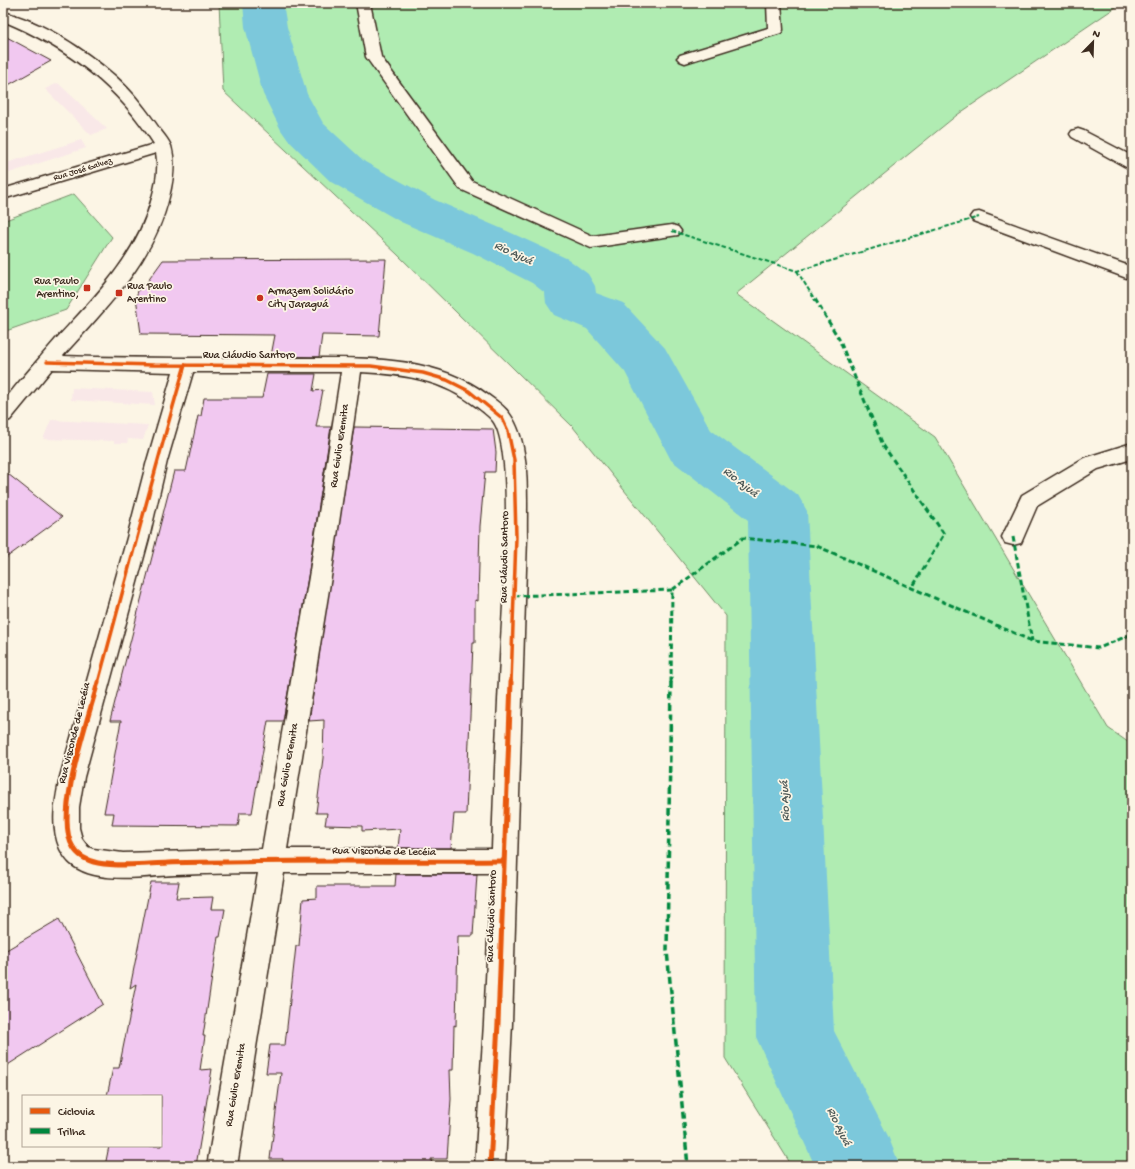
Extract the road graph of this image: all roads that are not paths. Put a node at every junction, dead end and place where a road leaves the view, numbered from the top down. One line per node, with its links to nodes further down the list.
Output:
1 (363, 3): 10 (street)
2 (774, 3): 4 (street)
3 (3, 16): 6 (street)
4 (685, 58)
5 (1078, 134): 7 (street)
6 (163, 146): 8 (street, Rua José Galvez); 12 (street)
7 (1132, 163)
8 (3, 194)
9 (979, 217): 11 (street)
10 (672, 231)
11 (1132, 274)
12 (47, 362): 13 (street, Rua Cláudio Santoro); 15 (street)
13 (185, 365): 14 (street, Rua Cláudio Santoro); 18 (street, Rua Visconde de Lecéia)
14 (352, 365): 18 (street, Rua Giulio Eremita); 19 (street, Rua Cláudio Santoro)
15 (3, 415)
16 (1132, 451): 17 (street)
17 (1013, 537)
18 (272, 861): 19 (street, Rua Visconde de Lecéia); 20 (street, Rua Giulio Eremita)
19 (503, 861): 21 (street, Rua Cláudio Santoro)
20 (222, 1166)
21 (490, 1166)

